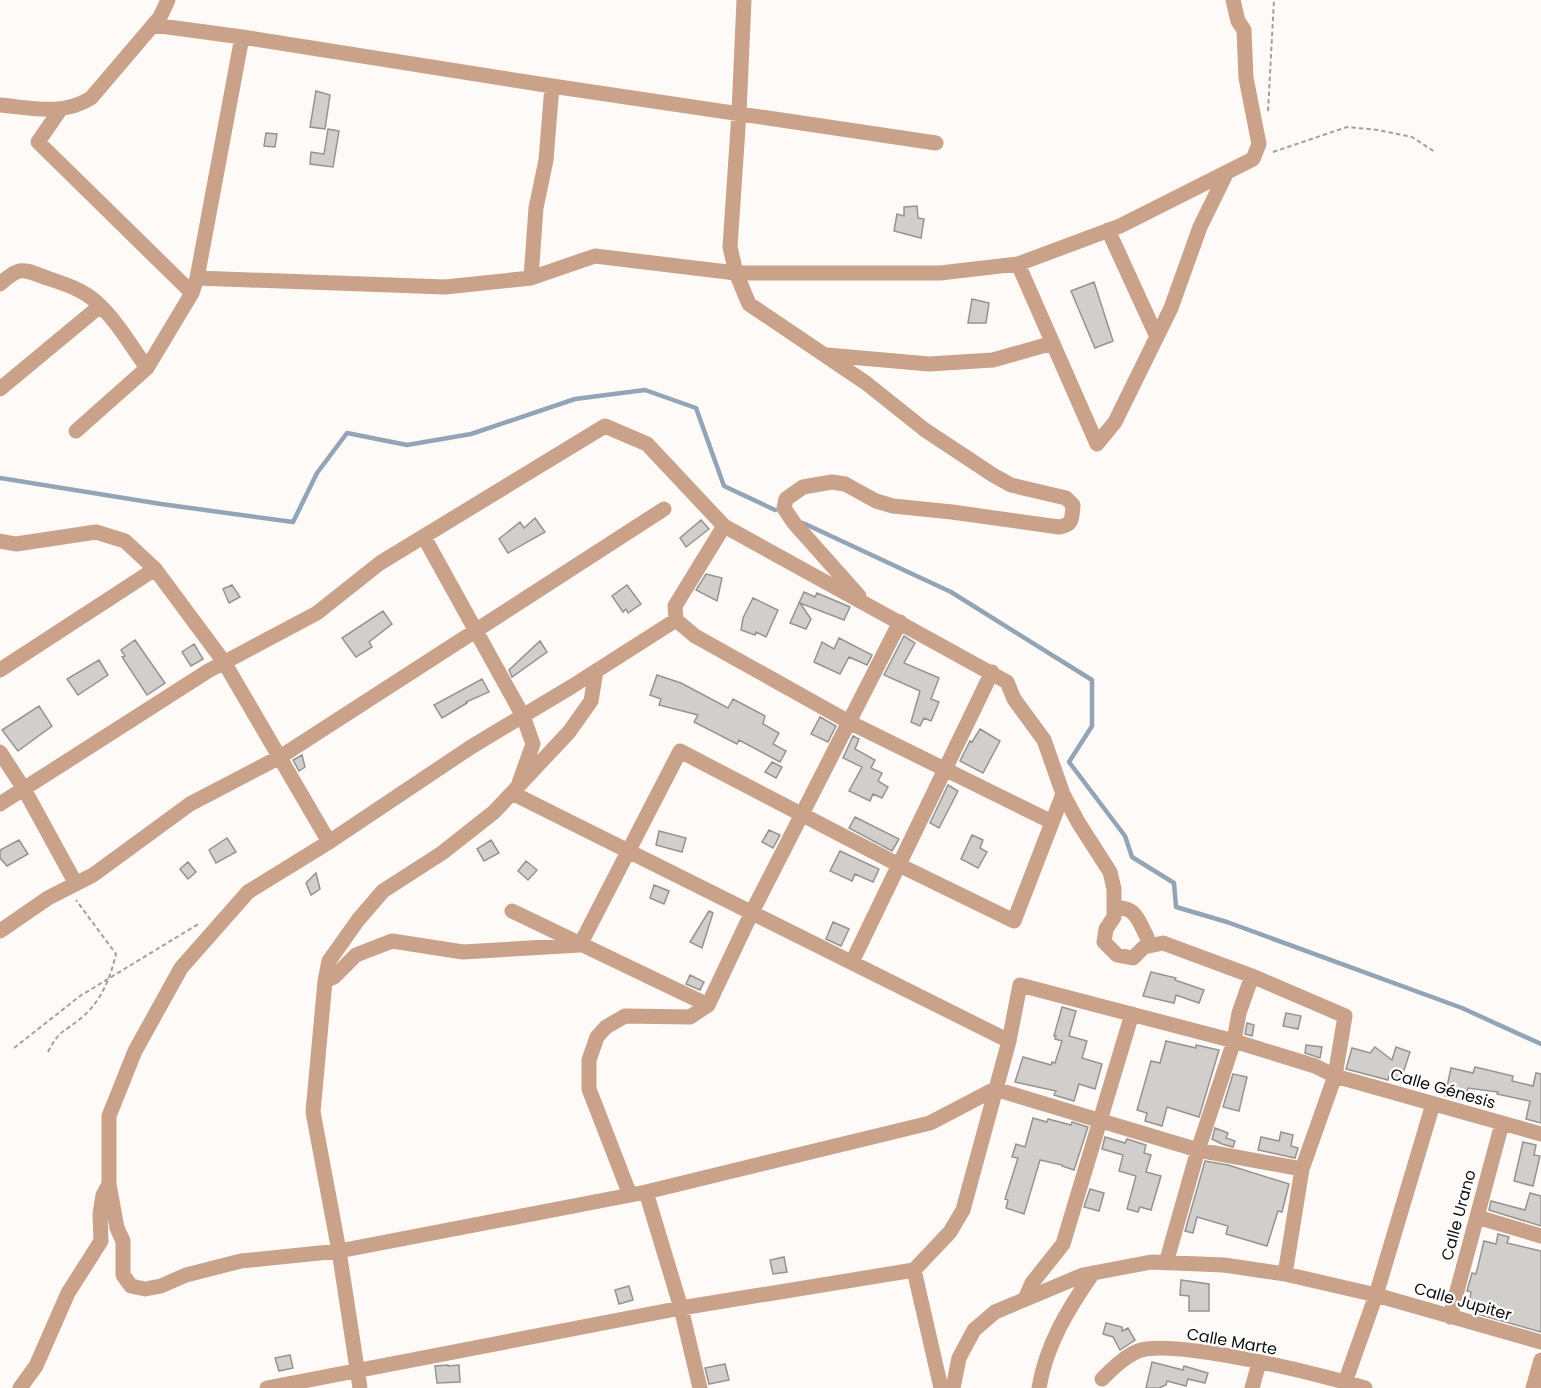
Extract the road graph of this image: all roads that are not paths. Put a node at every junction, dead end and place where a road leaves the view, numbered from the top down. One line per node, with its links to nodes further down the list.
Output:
1 (168, 0): 4 (street)
2 (744, 0): 9 (street)
3 (1233, 0): 11 (street)
4 (153, 25): 5 (street); 8 (street)
5 (242, 37): 6 (street); 17 (street)
6 (552, 86): 9 (street); 15 (street)
7 (0, 105): 8 (street)
8 (60, 110): 17 (street)
9 (739, 113): 10 (street); 14 (street)
10 (936, 143)
11 (1227, 172): 12 (street); 19 (street)
12 (1108, 230): 13 (street); 19 (street)
13 (1018, 264): 14 (street); 20 (street)
14 (736, 273): 15 (street); 21 (street)
15 (531, 278): 17 (street)
16 (0, 284): 18 (street)
17 (195, 285): 22 (street)
18 (99, 306): 22 (street); 23 (street)
19 (1156, 337): 20 (street)
20 (1053, 343): 21 (street)
21 (824, 355): 30 (street)
22 (147, 368): 24 (street)
23 (0, 389)
24 (76, 431)
25 (664, 509): 33 (street)
26 (724, 526): 27 (street); 30 (street); 31 (street)
27 (424, 537): 33 (street); 34 (street)
28 (0, 541): 29 (street)
29 (155, 569): 34 (street); 35 (street)
30 (864, 603): 32 (street)
31 (676, 620): 36 (street); 39 (street)
32 (900, 622): 37 (street); 39 (street)
33 (476, 630): 38 (street); 41 (street)
34 (224, 662): 41 (street); 43 (street)
35 (0, 670)
36 (596, 672): 38 (street); 44 (street)
37 (992, 672): 42 (street); 45 (street)
38 (523, 716): 44 (street); 49 (street)
39 (849, 722): 42 (street); 47 (street)
40 (0, 753): 43 (street)
41 (280, 757): 49 (street); 52 (street)
42 (945, 770): 48 (street); 51 (street)
43 (24, 789): 46 (street); 52 (street)
44 (514, 791): 50 (street); 61 (street)
45 (1063, 794): 48 (street); 53 (street)
46 (0, 804)
47 (802, 815): 50 (street); 51 (street); 55 (street)
48 (1052, 822): 51 (street)
49 (329, 842): 74 (street)
50 (628, 850): 55 (street); 58 (street)
51 (899, 865): 59 (street)
52 (72, 886): 56 (street)
53 (1114, 908): 57 (street); 60 (street)
54 (512, 911): 58 (street)
55 (752, 912): 59 (street); 62 (street)
56 (0, 931)
57 (1147, 937)
58 (580, 945): 61 (street); 62 (street)
59 (852, 962): 64 (street)
60 (1252, 976): 65 (street); 66 (street)
61 (325, 981): 78 (street)
62 (708, 1005): 75 (street)
63 (1131, 1014): 64 (street, Calle Génesis); 65 (street, Calle Génesis); 69 (street)
64 (1009, 1041): 67 (street)
65 (1234, 1041): 66 (street, Calle Génesis); 72 (street)
66 (1335, 1076): 68 (street, Calle Génesis); 73 (street)
67 (995, 1089): 69 (street); 75 (street); 80 (street)
68 (1433, 1104): 70 (street, Calle Génesis); 83 (street)
69 (1100, 1121): 72 (street); 84 (street)
70 (1503, 1124): 71 (street, Calle Génesis); 76 (street, Calle Urano)
71 (1541, 1134)
72 (1198, 1150): 73 (street); 79 (street)
73 (1302, 1169): 82 (street)
74 (109, 1185): 78 (street); 93 (street)
75 (638, 1194): 78 (street); 85 (street)
76 (1477, 1217): 77 (street); 86 (street, Calle Urano)
77 (1541, 1236)
78 (339, 1251): 90 (street)
79 (1166, 1263): 81 (street, Calle Jupiter); 82 (street, Calle Jupiter)
80 (914, 1270): 85 (street); 97 (street)
81 (1093, 1274): 84 (street, Calle Jupiter); 99 (street)
82 (1285, 1274): 83 (street, Calle Jupiter)
83 (1376, 1295): 86 (street, Calle Jupiter); 92 (street)
84 (1025, 1299): 98 (street, Calle Jupiter)
85 (681, 1308): 90 (street); 96 (street)
86 (1450, 1317): 87 (street, Calle Jupiter)
87 (1541, 1342)
88 (1541, 1360): 102 (street)
89 (1258, 1363): 91 (street, Calle Marte); 92 (street, Calle Marte); 100 (street)
90 (357, 1370): 94 (street); 95 (street)
91 (1102, 1379)
92 (1344, 1385): 101 (street, Calle Marte)
93 (20, 1388)
94 (267, 1388)
95 (360, 1388)
96 (700, 1388)
97 (941, 1388)
98 (953, 1388)
99 (1039, 1388)
100 (1252, 1388)
101 (1365, 1388)
102 (1533, 1388)

